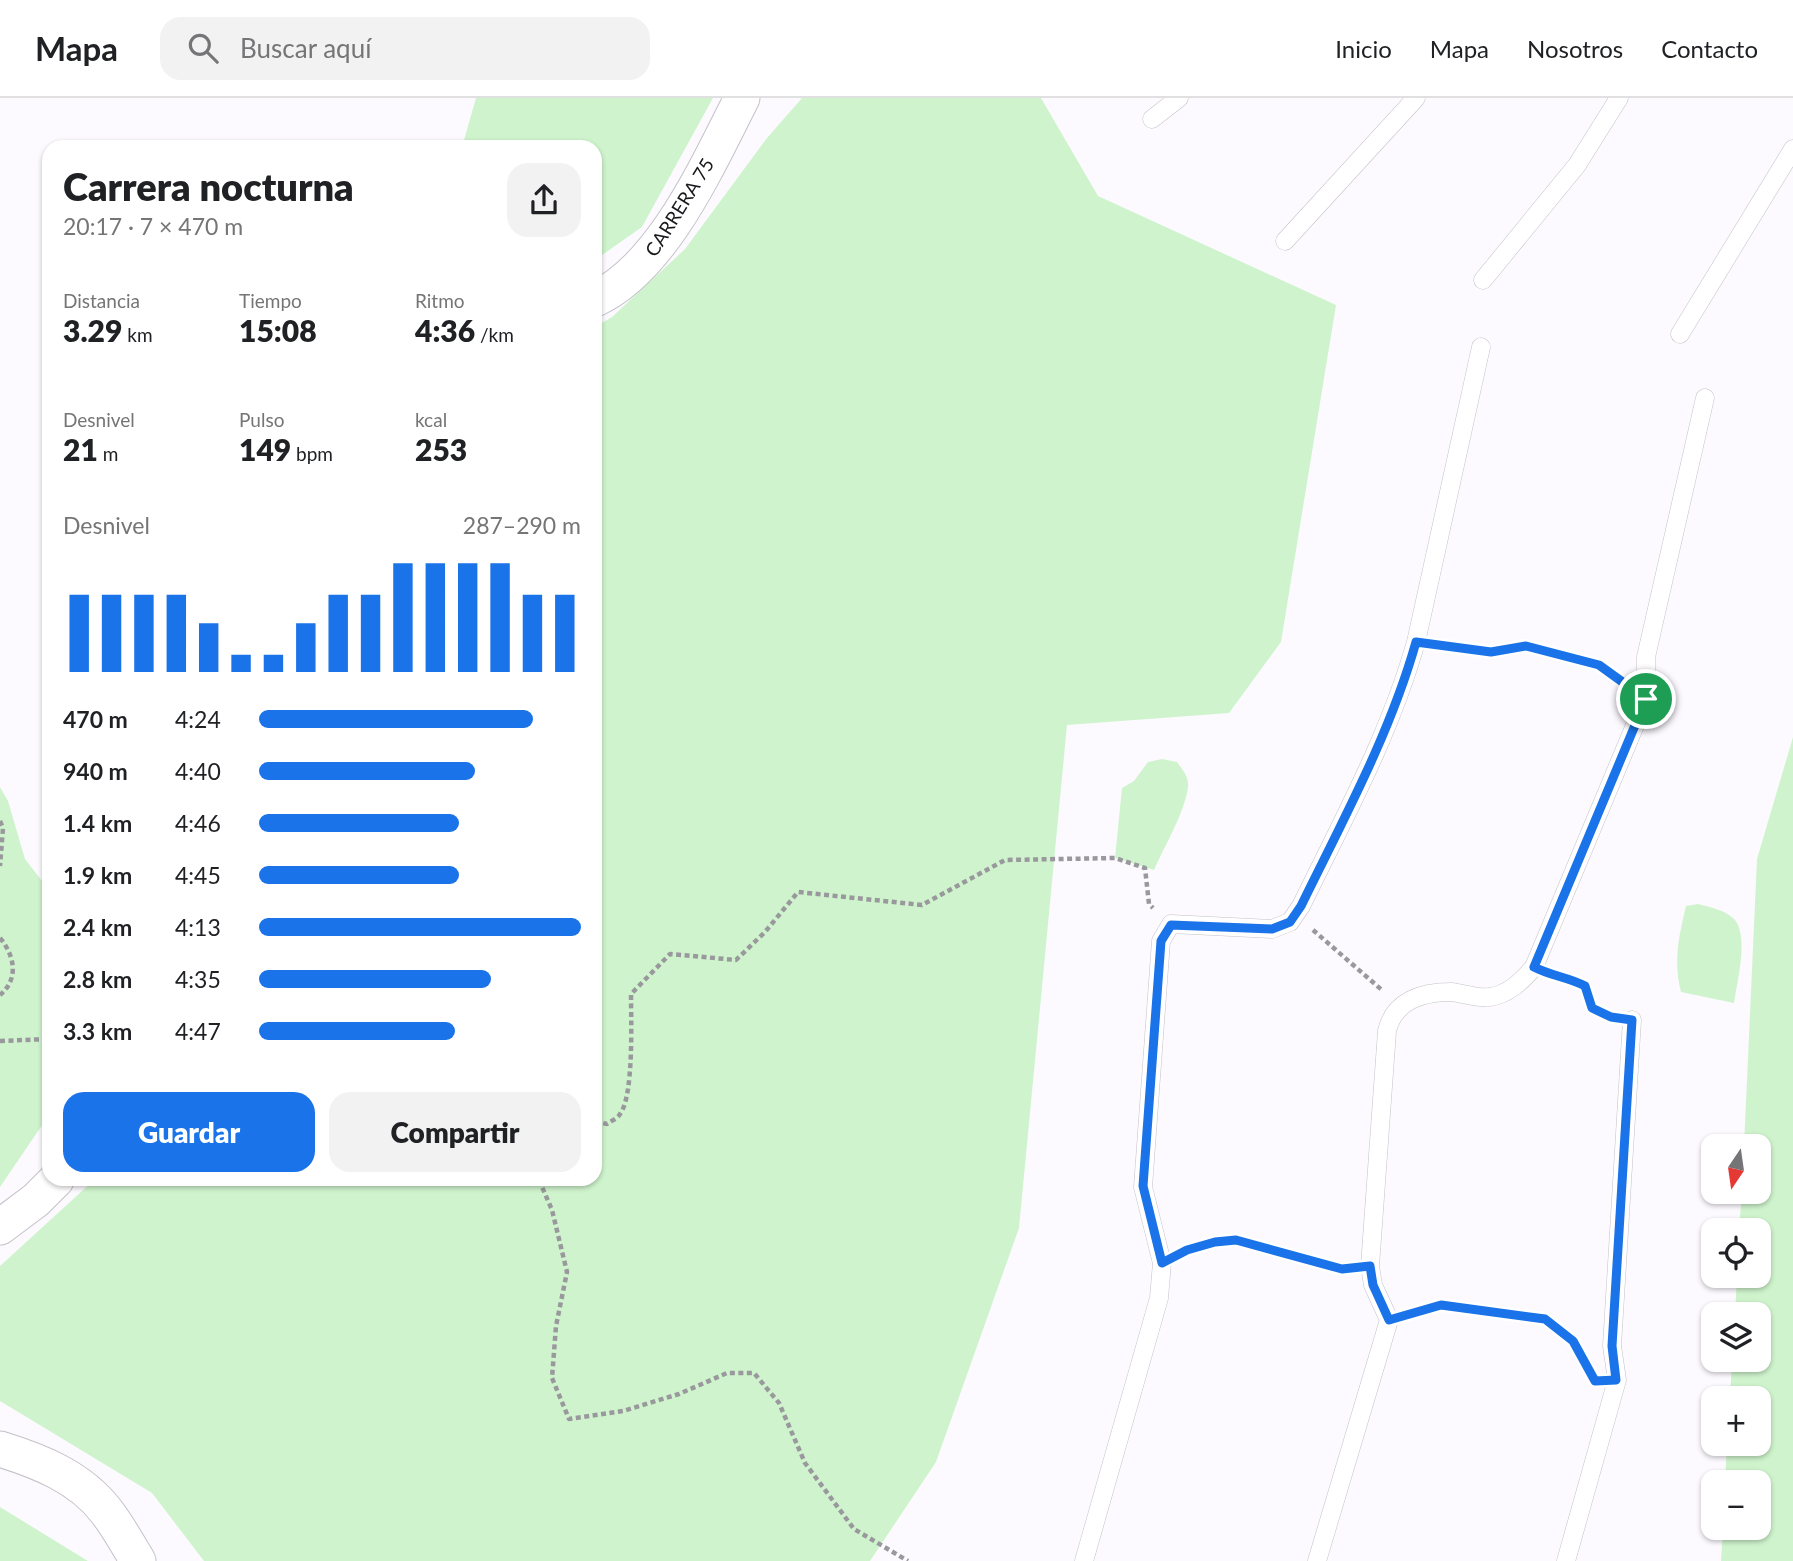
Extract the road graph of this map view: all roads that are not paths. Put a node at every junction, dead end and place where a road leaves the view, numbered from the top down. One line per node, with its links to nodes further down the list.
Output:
1 (742, 98): 9 (street, CARRERA 75)
2 (1179, 98): 5 (lane)
3 (1416, 98): 7 (lane)
4 (1619, 98): 8 (lane)
5 (1152, 119)
6 (1793, 149): 10 (lane)
7 (1285, 241)
8 (1483, 280)
9 (602, 296)
10 (1680, 334)
11 (1481, 347): 18 (lane)
12 (1705, 398): 19 (lane)
13 (1632, 1020): 20 (lane)
14 (50, 1186): 15 (street)
15 (0, 1227)
16 (0, 1449): 17 (street)
17 (138, 1561)
18 (1084, 1561)
19 (1317, 1561)
20 (1566, 1561)

